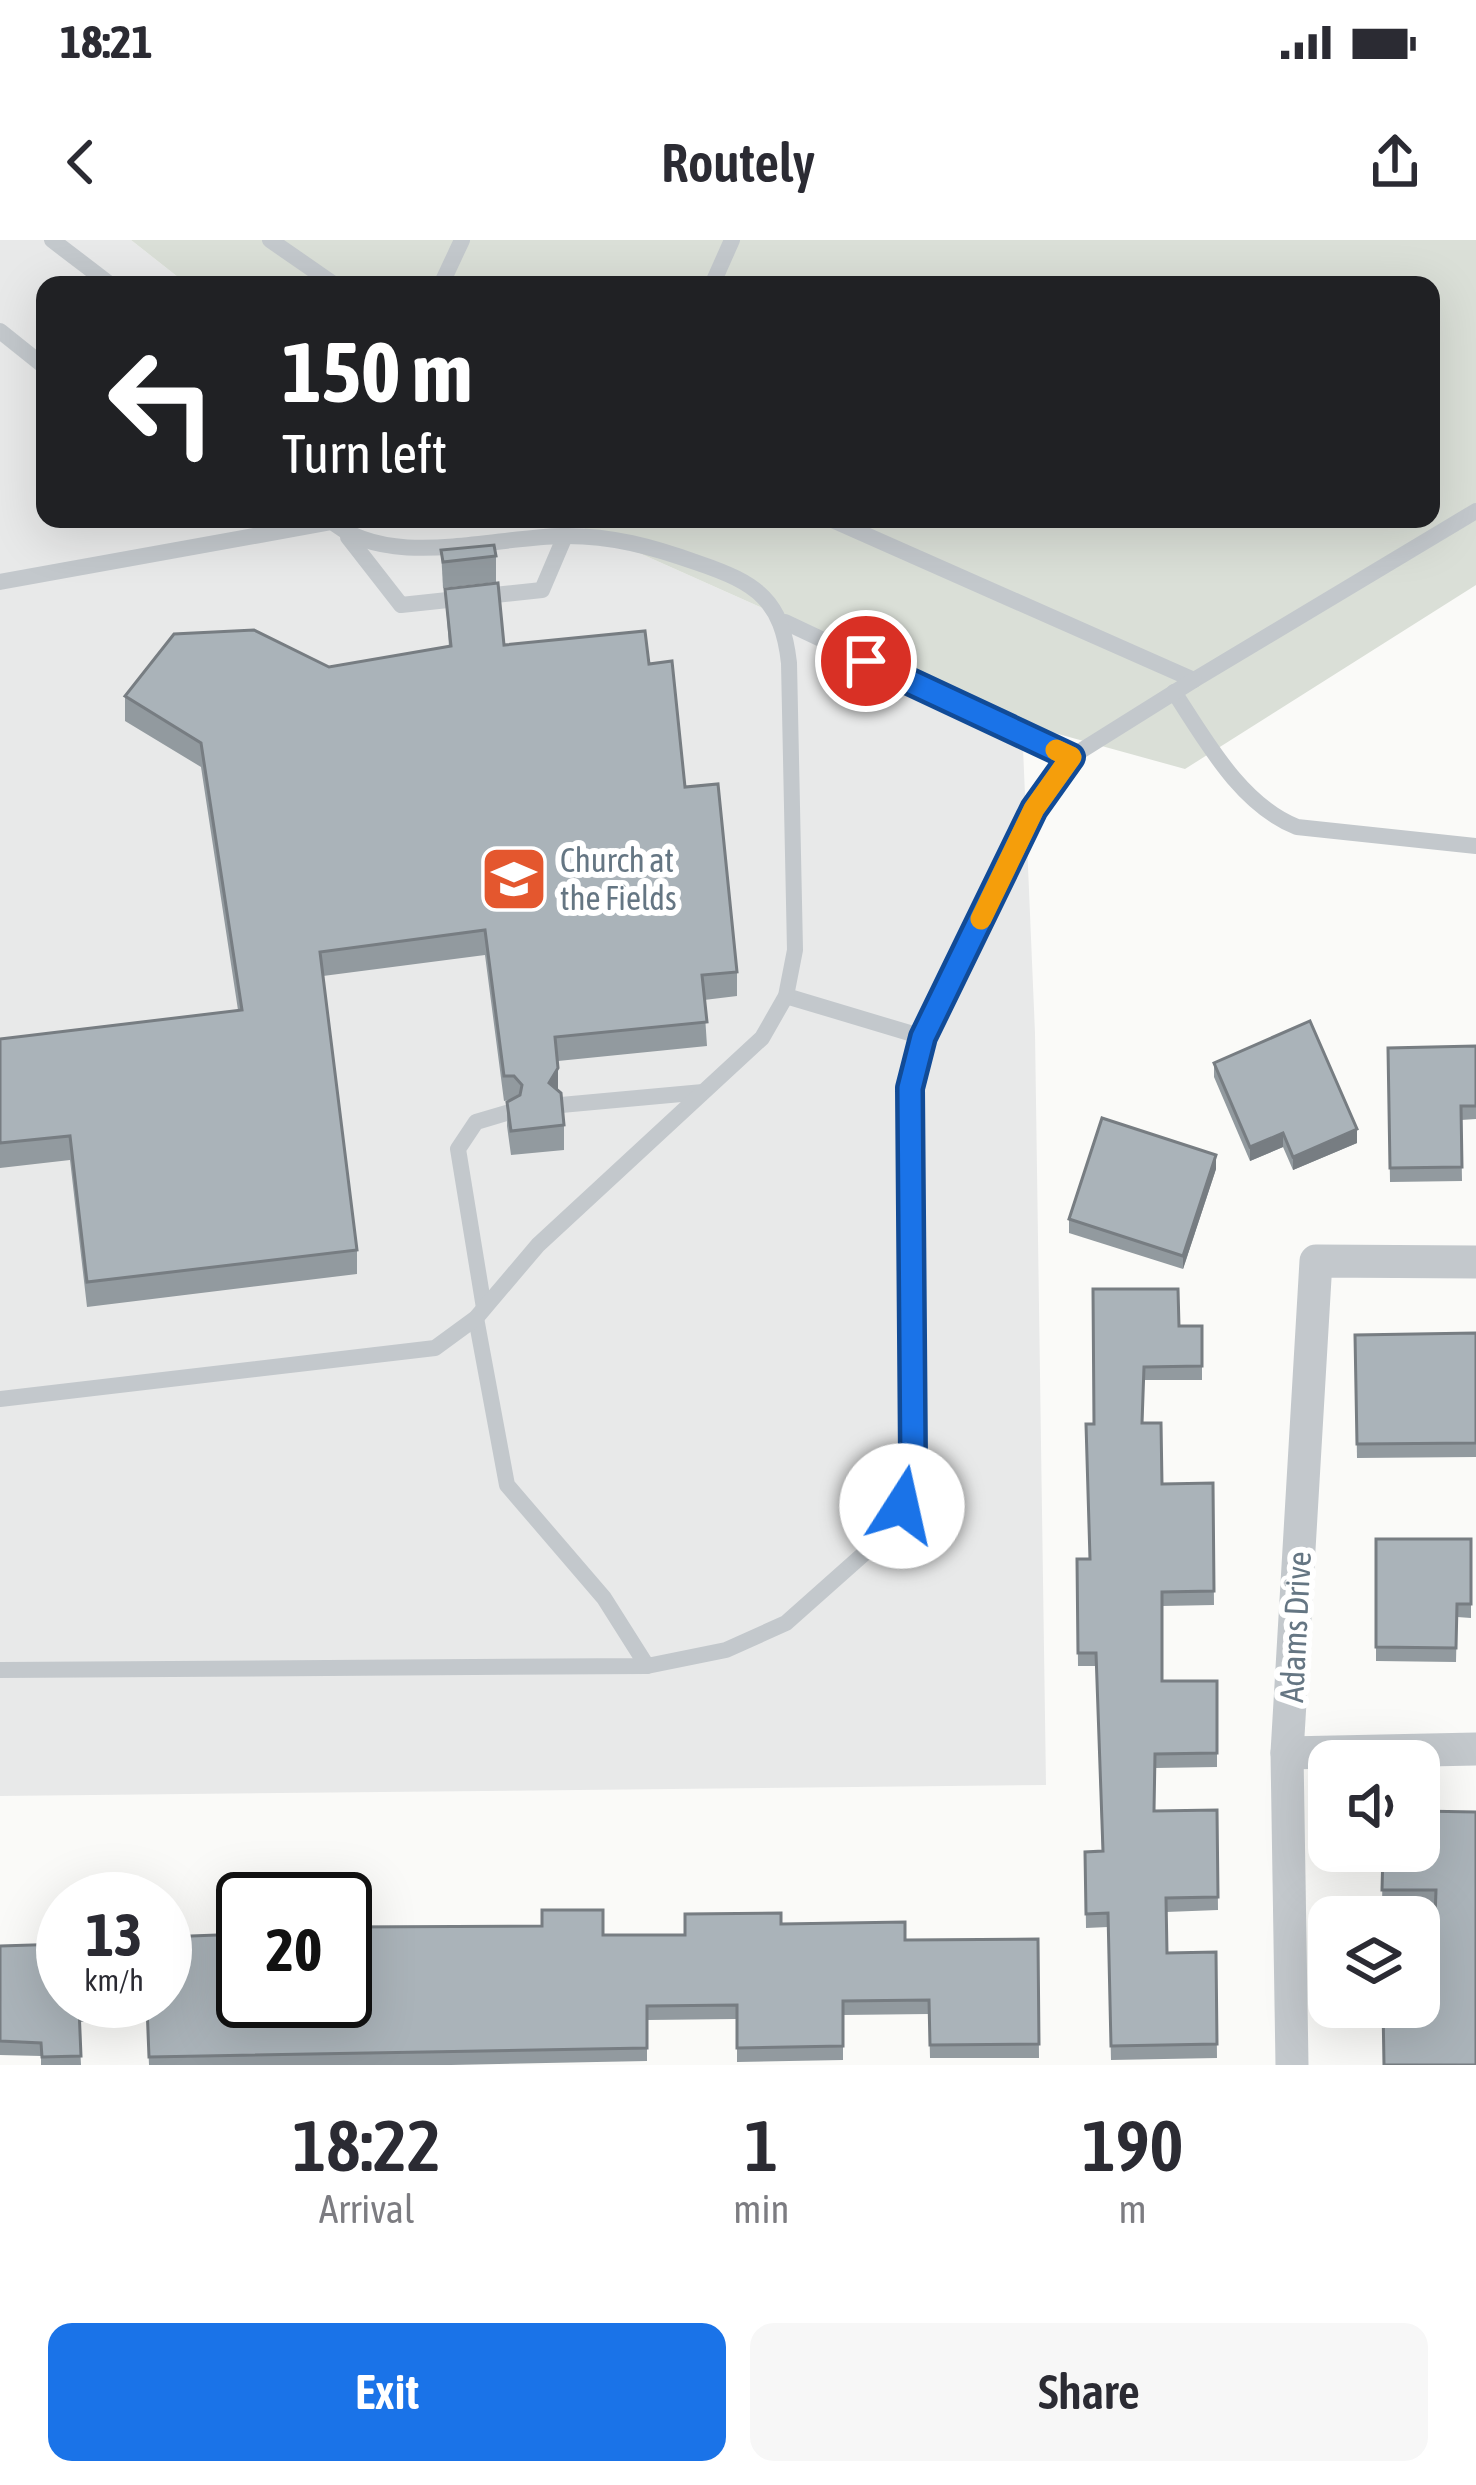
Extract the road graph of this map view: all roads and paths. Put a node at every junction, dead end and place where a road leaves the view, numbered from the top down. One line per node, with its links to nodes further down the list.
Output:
1 (52, 240): 5 (lane)
2 (270, 240): 6 (lane)
3 (462, 240): 7 (lane)
4 (732, 240): 8 (lane)
5 (99, 276)
6 (322, 276)
7 (445, 276)
8 (716, 276)
9 (0, 331): 10 (lane)
10 (36, 360)
11 (1476, 511): 19 (lane)
12 (287, 528): 17 (lane)
13 (338, 528): 15 (lane)
14 (850, 528): 19 (lane)
15 (347, 536): 16 (lane); 16 (lane)
16 (565, 536): 18 (lane)
17 (0, 582)
18 (784, 622): 21 (lane); 23 (lane)
19 (1194, 680): 20 (lane)
20 (1174, 692): 21 (lane); 22 (lane)
21 (1071, 757): 24 (lane)
22 (1476, 846)
23 (786, 996): 24 (lane); 25 (lane)
24 (923, 1037): 31 (lane)
25 (704, 1091): 26 (lane); 29 (lane)
26 (561, 1105)
27 (510, 1112): 29 (lane)
28 (1476, 1262): 34 (street, Adams Drive)
29 (480, 1313): 30 (lane); 31 (lane)
30 (0, 1399)
31 (647, 1666): 32 (lane)
32 (0, 1670)
33 (1476, 1749): 34 (street)
34 (1288, 1753): 35 (street, Adams Drive)
35 (1292, 2065)

